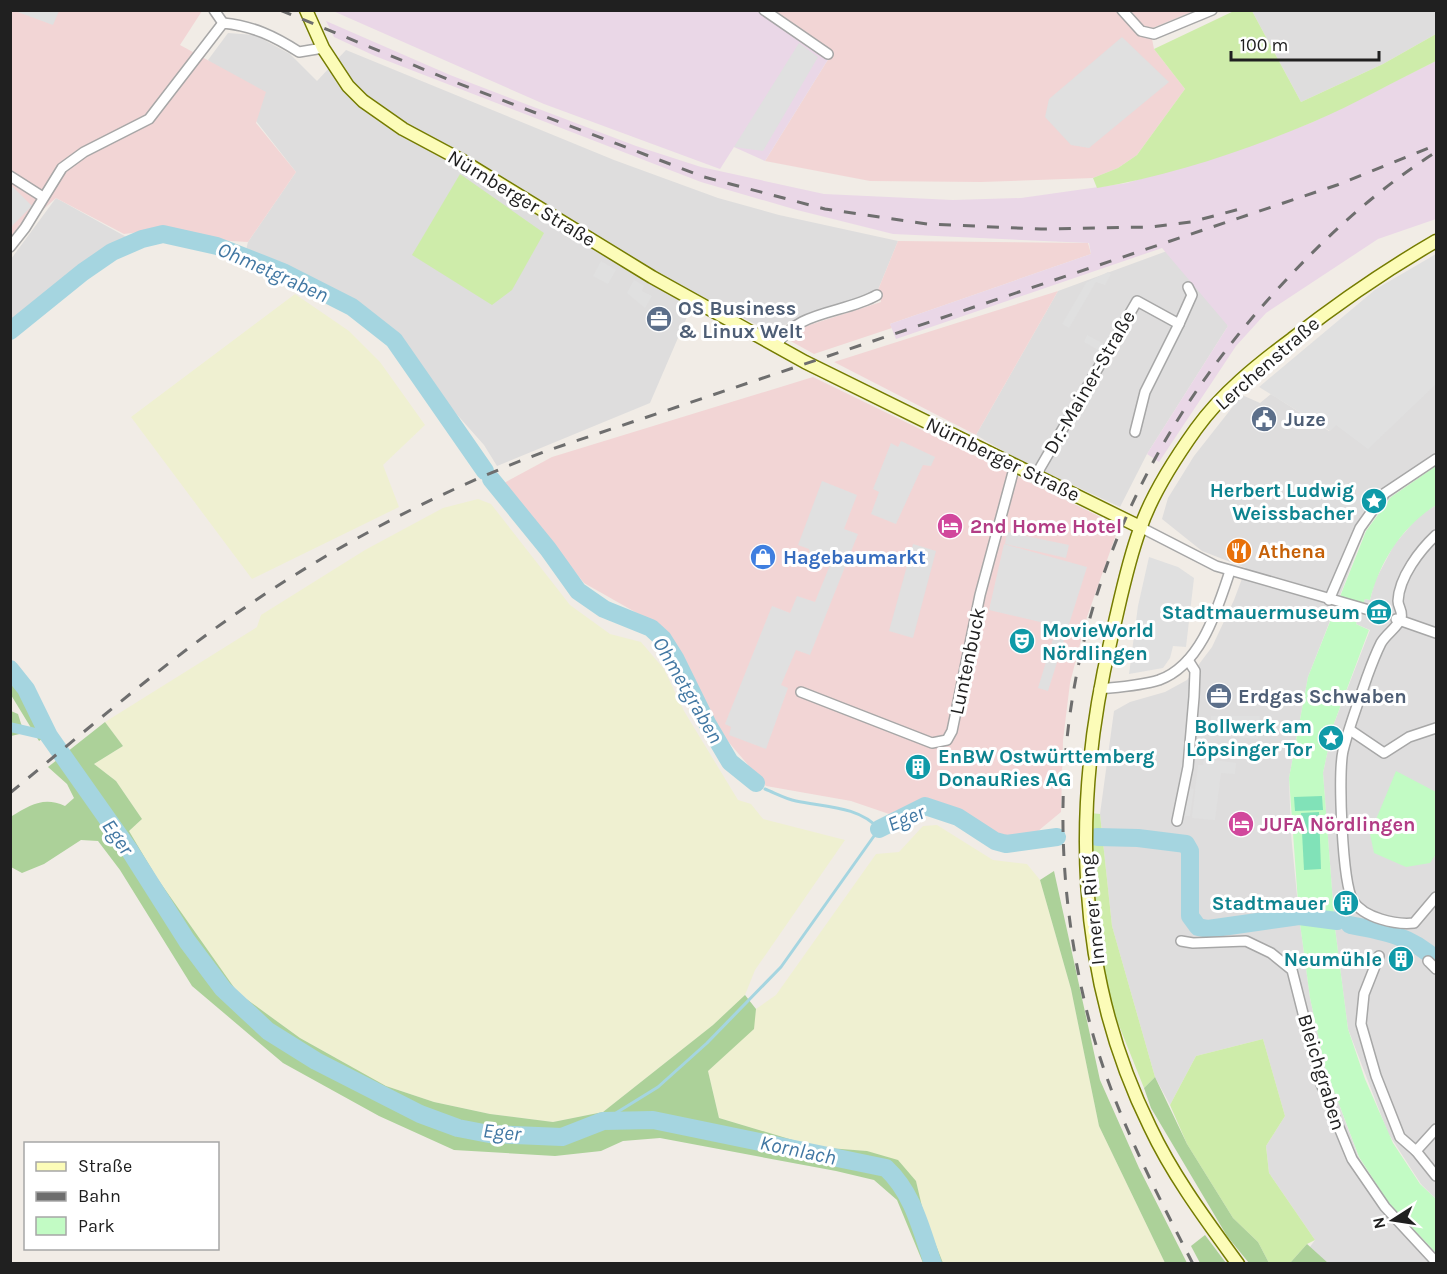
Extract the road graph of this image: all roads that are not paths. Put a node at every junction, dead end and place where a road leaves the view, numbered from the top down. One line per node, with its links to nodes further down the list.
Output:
1 (214, 10): 6 (street)
2 (306, 10): 7 (main road, Nürnberger Straße)
3 (764, 10): 8 (street)
4 (1122, 10): 5 (street)
5 (1212, 10)
6 (223, 23): 7 (street); 10 (street)
7 (323, 48): 16 (main road, Nürnberger Straße)
8 (828, 54)
9 (10, 176): 10 (street)
10 (43, 197): 12 (street)
11 (1437, 241): 21 (main road, Lerchenstraße)
12 (10, 247)
13 (1188, 287): 15 (street)
14 (877, 295): 16 (street)
15 (1179, 324): 17 (street); 20 (street, Dr.-Mainer-Straße)
16 (776, 347): 19 (main road, Nürnberger Straße)
17 (1135, 432)
18 (1437, 459): 24 (street)
19 (1014, 465): 20 (main road, Nürnberger Straße); 30 (street, Luntenbuck)
20 (1036, 475): 21 (main road, Nürnberger Straße)
21 (1140, 527): 23 (street, Nürnberger Straße); 29 (main road, Innerer Ring)
22 (1437, 535): 26 (street)
23 (1230, 571): 24 (street, Nürnberger Straße); 28 (street)
24 (1329, 600): 25 (street, Nürnberger Straße)
25 (1369, 610)
26 (1398, 619): 27 (street); 32 (street)
27 (1437, 633)
28 (1188, 660): 29 (street); 33 (street)
29 (1099, 689): 43 (main road, Innerer Ring)
30 (801, 692)
31 (1437, 728): 32 (street)
32 (1350, 730): 34 (street)
33 (1177, 821)
34 (1437, 897)
35 (1181, 941): 42 (street, Bleichgraben)
36 (1379, 956): 40 (street)
37 (1428, 961): 38 (street)
38 (1437, 969)
39 (1437, 1129): 40 (street)
40 (1416, 1150): 41 (street)
41 (1437, 1176)
42 (1437, 1262)
43 (1238, 1263)

